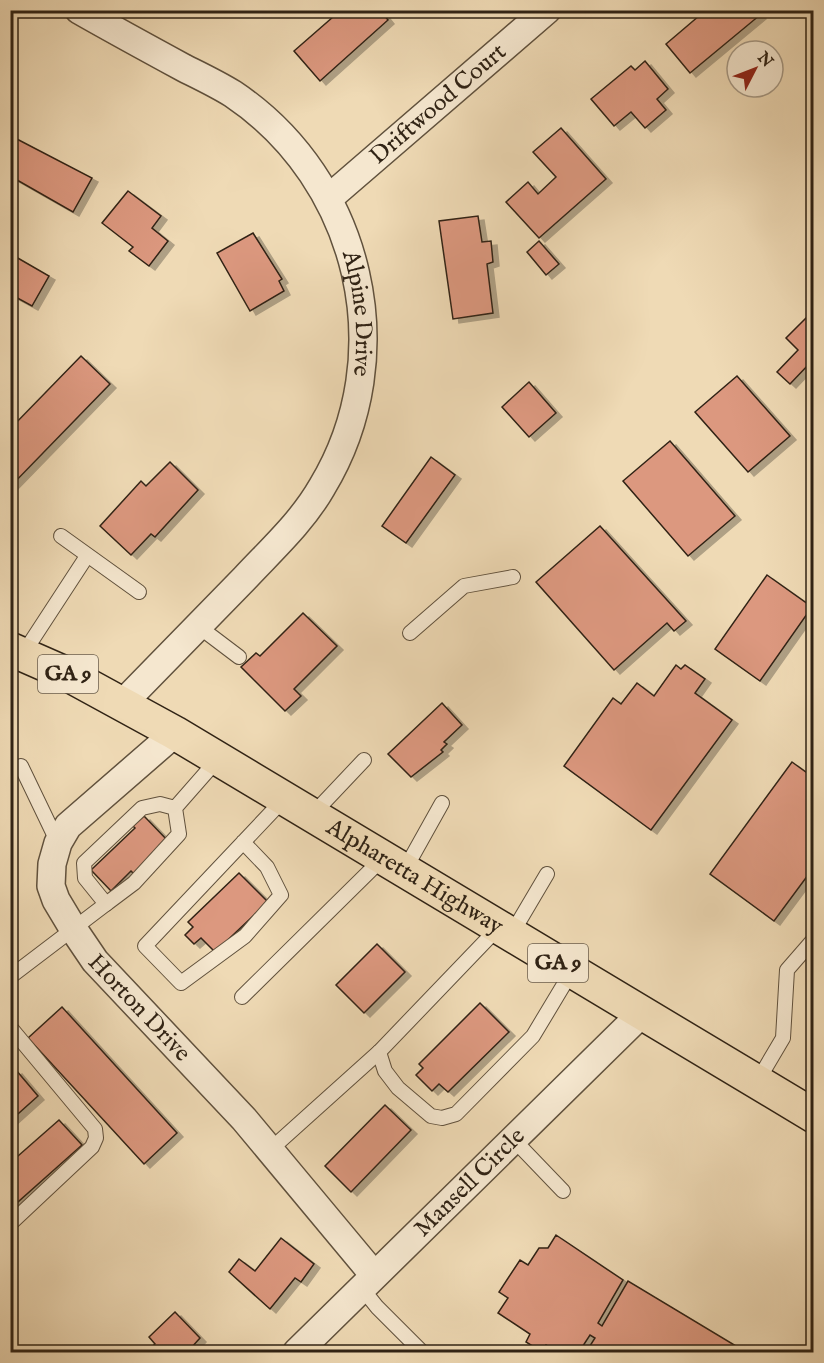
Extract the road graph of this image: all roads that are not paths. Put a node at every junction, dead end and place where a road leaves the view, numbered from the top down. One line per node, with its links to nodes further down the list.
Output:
1 (79, 10): 3 (street, Alpine Drive)
2 (547, 10): 3 (street, Driftwood Court)
3 (329, 198): 8 (street, Alpine Drive)
4 (61, 536): 5 (lane)
5 (87, 556): 7 (lane); 10 (lane)
6 (513, 577): 9 (lane)
7 (140, 592)
8 (198, 626): 11 (lane); 12 (street, Alpine Drive)
9 (410, 633)
10 (17, 652): 12 (highway, Alpharetta Highway / GA 9)
11 (239, 657)
12 (123, 703): 13 (highway, Alpharetta Highway / GA 9)
13 (175, 733): 14 (highway, Alpharetta Highway / GA 9); 22 (street, Horton Drive)
14 (218, 759): 17 (highway, Alpharetta Highway / GA 9); 19 (lane)
15 (364, 760): 20 (lane)
16 (21, 766): 22 (lane)
17 (284, 799): 20 (highway, Alpharetta Highway / GA 9); 21 (lane)
18 (442, 803): 23 (lane)
19 (175, 808): 25 (lane); 25 (lane)
20 (312, 816): 23 (highway, Alpharetta Highway / GA 9)
21 (243, 842): 21 (lane)
22 (58, 843): 26 (street, Horton Drive)
23 (394, 864): 27 (highway, Alpharetta Highway / GA 9); 31 (lane)
24 (547, 874): 27 (lane)
25 (106, 904): 26 (lane)
26 (74, 930): 30 (lane); 38 (street, Horton Drive)
27 (505, 931): 29 (highway, Alpharetta Highway / GA 9); 34 (lane)
28 (813, 939): 35 (lane)
29 (572, 971): 32 (highway, Alpharetta Highway / GA 9); 34 (lane)
30 (10, 977)
31 (242, 997)
32 (642, 1013): 35 (highway, Alpharetta Highway / GA 9); 37 (street, Mansell Circle)
33 (10, 1028): 40 (lane)
34 (379, 1052): 38 (lane)
35 (757, 1082): 36 (highway, Alpharetta Highway / GA 9)
36 (813, 1116)
37 (514, 1140): 39 (lane); 41 (street, Mansell Circle)
38 (270, 1150): 41 (street, Horton Drive)
39 (563, 1191)
40 (10, 1224)
41 (368, 1281): 42 (street, Mansell Circle); 43 (lane)
42 (297, 1353)
43 (422, 1353)

